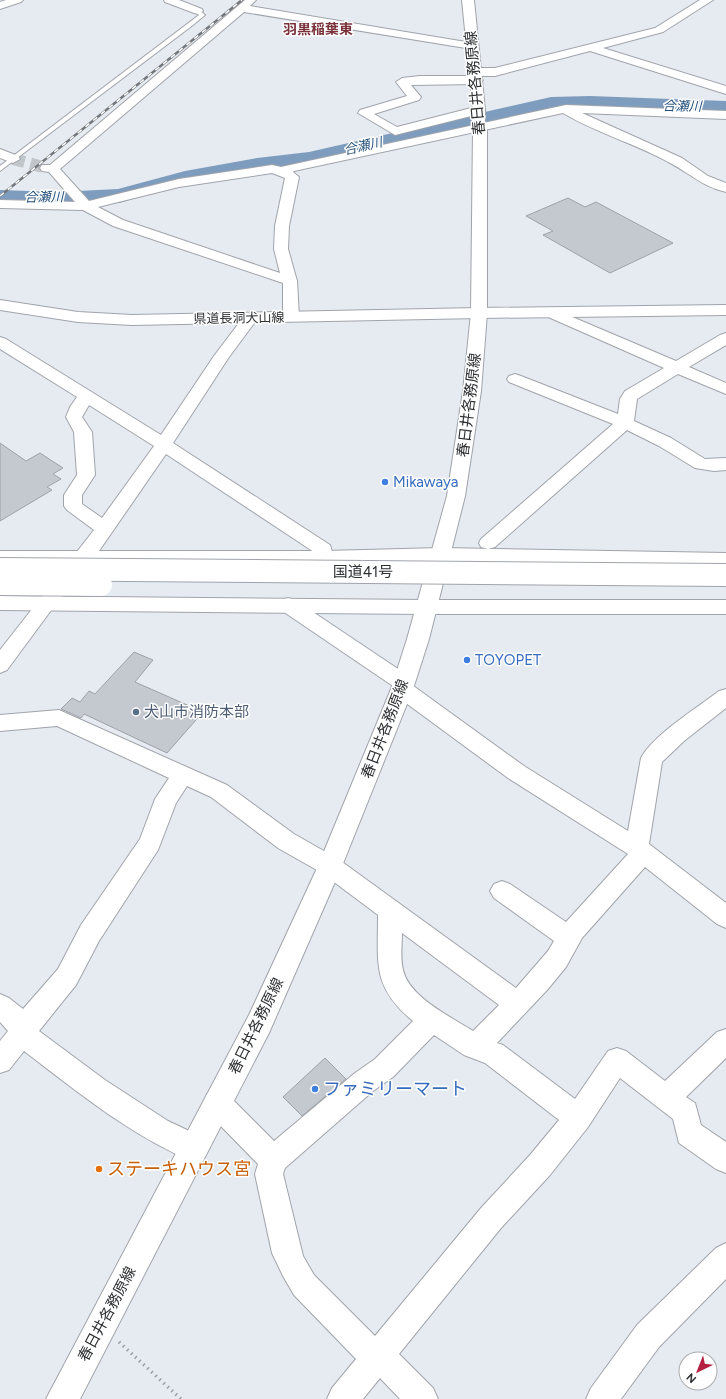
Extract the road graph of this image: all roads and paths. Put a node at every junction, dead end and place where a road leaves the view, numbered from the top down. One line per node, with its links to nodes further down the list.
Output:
1 (17, 0): 7 (main road)
2 (169, 0): 9 (street)
3 (251, 0): 8 (street)
4 (468, 0): 10 (main road, 春日井各務原線)
5 (684, 0): 6 (street)
6 (704, 2): 11 (street)
7 (0, 6)
8 (242, 8): 10 (street); 24 (street)
9 (198, 11): 19 (lane)
10 (472, 46): 12 (main road, 春日井各務原線)
11 (591, 48): 12 (street); 13 (street)
12 (476, 76): 15 (main road, 春日井各務原線); 15 (street)
13 (726, 90)
14 (566, 109): 16 (street); 17 (street); 22 (street)
15 (479, 110): 17 (main road, 春日井各務原線)
16 (726, 115)
17 (479, 127): 21 (street); 28 (main road, 春日井各務原線)
18 (0, 152): 19 (street)
19 (13, 159): 20 (lane)
20 (0, 169)
21 (282, 172): 24 (street); 25 (street)
22 (726, 188)
23 (0, 204): 24 (street)
24 (86, 206): 25 (street)
25 (290, 281): 30 (street)
26 (0, 305): 31 (main road, 県道長洞犬山線)
27 (726, 310): 29 (main road, 県道長洞犬山線)
28 (479, 313): 29 (main road, 県道長洞犬山線); 30 (main road, 県道長洞犬山線); 43 (main road, 春日井各務原線)
29 (551, 313): 34 (street)
30 (291, 317): 31 (main road, 県道長洞犬山線)
31 (250, 318): 39 (street)
32 (726, 338): 34 (street)
33 (0, 342): 37 (street)
34 (676, 368): 36 (street); 38 (street)
35 (515, 379): 38 (street)
36 (726, 389)
37 (87, 396): 39 (street); 41 (street)
38 (625, 423): 40 (street); 42 (street)
39 (163, 444): 41 (street); 45 (street)
40 (726, 464)
41 (104, 529): 46 (street)
42 (488, 543)
43 (440, 555): 45 (main road); 47 (main road); 55 (main road, 春日井各務原線)
44 (0, 558): 46 (main road)
45 (325, 558): 46 (main road)
46 (83, 559): 53 (street)
47 (726, 560)
48 (0, 569): 49 (main road, 国道41号, bridge)
49 (726, 575)
50 (0, 584): 51 (main road, 国道41号, bridge)
51 (726, 589)
52 (0, 603): 53 (main road)
53 (45, 604): 54 (main road); 57 (street)
54 (288, 605): 55 (main road); 58 (street)
55 (426, 607): 56 (main road); 58 (main road, 春日井各務原線)
56 (726, 607)
57 (0, 664)
58 (402, 685): 62 (street); 63 (main road, 春日井各務原線)
59 (726, 697): 62 (street)
60 (0, 723): 61 (street)
61 (184, 774): 63 (street); 71 (street)
62 (640, 851): 66 (street); 67 (street)
63 (330, 866): 65 (street); 76 (main road, 春日井各務原線)
64 (502, 891): 67 (street)
65 (390, 911): 68 (street); 70 (street)
66 (726, 917)
67 (570, 938): 68 (street)
68 (518, 1004): 73 (street)
69 (0, 1006): 71 (street)
70 (432, 1020): 73 (street); 80 (street)
71 (21, 1033): 74 (street); 78 (street)
72 (726, 1041): 75 (street)
73 (475, 1047): 77 (street)
74 (0, 1061)
75 (666, 1098): 77 (street); 79 (street)
76 (218, 1103): 78 (main road, 春日井各務原線); 80 (street)
77 (578, 1118): 83 (street)
78 (194, 1148): 84 (main road, 春日井各務原線)
79 (726, 1159)
80 (273, 1160): 83 (street)
81 (726, 1258): 88 (street)
82 (116, 1340): 85 (path)
83 (378, 1358): 86 (street); 87 (street)
84 (62, 1399)
85 (181, 1399)
86 (343, 1399)
87 (422, 1399)
88 (602, 1399)

